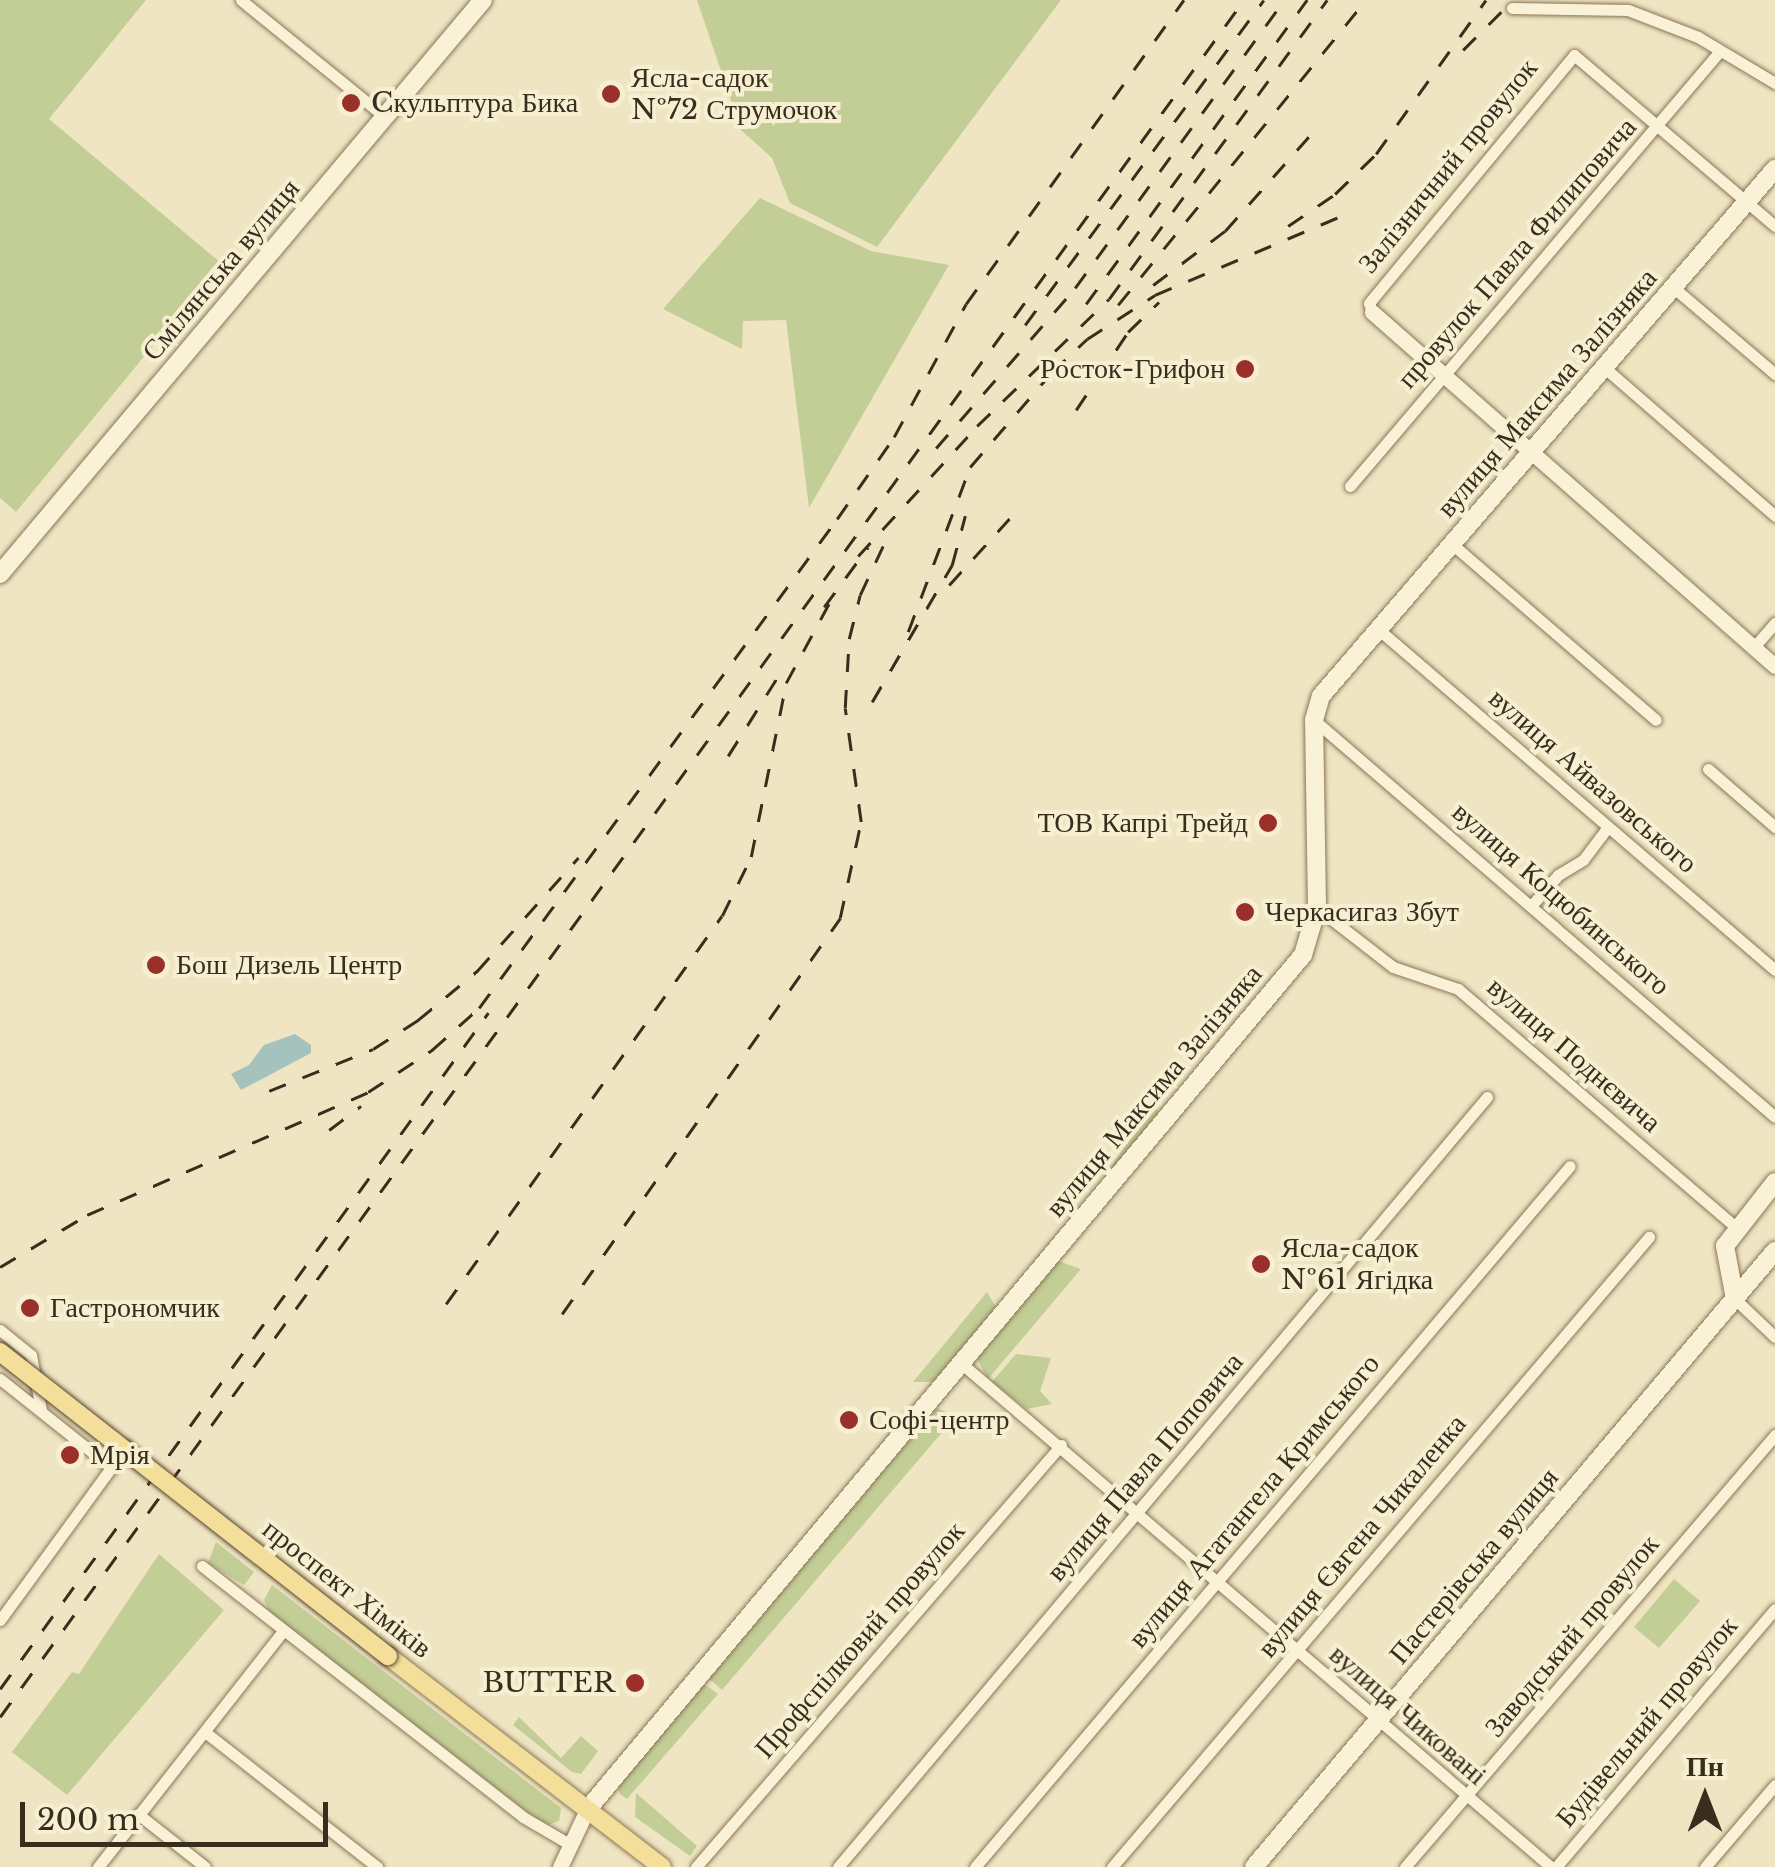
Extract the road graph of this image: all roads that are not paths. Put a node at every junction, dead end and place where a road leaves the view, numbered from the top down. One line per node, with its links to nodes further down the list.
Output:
1 (242, 0): 6 (street)
2 (483, 0): 6 (main road, Смілянська вулиця)
3 (1512, 8): 4 (street)
4 (1720, 50): 5 (street); 7 (street, провулок Павла Филиповича)
5 (1775, 83)
6 (385, 118): 20 (main road, Смілянська вулиця)
7 (1660, 126): 9 (street); 12 (street, Залізничний провулок); 15 (street, провулок Павла Филиповича)
8 (1775, 169): 9 (main road, вулиця Максима Залізняка)
9 (1747, 203): 10 (street); 11 (main road, вулиця Максима Залізняка)
10 (1775, 226)
11 (1674, 288): 13 (main road, вулиця Максима Залізняка); 14 (street)
12 (1372, 312): 15 (street)
13 (1606, 369): 16 (main road, вулиця Максима Залізняка); 18 (street)
14 (1775, 374)
15 (1443, 376): 16 (street); 17 (street, провулок Павла Филиповича)
16 (1532, 455): 19 (main road, вулиця Максима Залізняка); 23 (street)
17 (1350, 486)
18 (1775, 516)
19 (1452, 544): 22 (main road, вулиця Максима Залізняка); 26 (street)
20 (0, 574)
21 (1775, 623): 23 (street)
22 (1378, 630): 25 (main road, вулиця Максима Залізняка); 28 (street, вулиця Айвазовського)
23 (1754, 648): 24 (street)
24 (1775, 666)
25 (1314, 720): 30 (street, вулиця Коцюбинського); 31 (main road, вулиця Максима Залізняка)
26 (1656, 720)
27 (1708, 768): 29 (street)
28 (1608, 827): 30 (street); 32 (street, вулиця Айвазовського)
29 (1775, 827)
30 (1532, 906): 34 (street, вулиця Коцюбинського)
31 (1317, 908): 37 (street, вулиця Поднєвича); 44 (main road, вулиця Максима Залізняка)
32 (1775, 970)
33 (1486, 1097): 53 (street, вулиця Павла Поповича)
34 (1775, 1116)
35 (1570, 1166): 55 (street, вулиця Агатангела Кримського)
36 (1775, 1182): 37 (main road)
37 (1737, 1228): 40 (main road)
38 (1649, 1237): 59 (street, вулиця Євгена Чикаленка)
39 (1775, 1251): 40 (main road, Пастерівська вулиця)
40 (1735, 1299): 42 (street); 60 (main road, Пастерівська вулиця)
41 (0, 1330): 45 (street)
42 (1775, 1336)
43 (0, 1352): 64 (main road, проспект Хіміків, bridge)
44 (962, 1364): 50 (street, вулиця Чиковані); 64 (main road, вулиця Максима Залізняка)
45 (34, 1374): 47 (street); 48 (street)
46 (0, 1379): 47 (street)
47 (40, 1410): 51 (street)
48 (98, 1424): 51 (street); 52 (street)
49 (1775, 1435): 63 (street, Заводський провулок)
50 (1061, 1445): 53 (street, вулиця Чиковані); 72 (street, Профспілковий провулок)
51 (86, 1446): 52 (street)
52 (112, 1468): 57 (street)
53 (1138, 1512): 55 (street, вулиця Чиковані); 73 (street, вулиця Павла Поповича)
54 (202, 1566): 58 (street)
55 (1217, 1583): 59 (street, вулиця Чиковані); 74 (street, вулиця Агатангела Кримського)
56 (1775, 1609): 78 (street, Будівельний провулок)
57 (0, 1620)
58 (283, 1631): 61 (street); 66 (street)
59 (1296, 1652): 60 (street, вулиця Чиковані); 75 (street, вулиця Євгена Чикаленка)
60 (1380, 1721): 63 (street, вулиця Чиковані); 76 (main road, Пастерівська вулиця)
61 (205, 1732): 65 (street); 69 (street)
62 (1775, 1785): 79 (street)
63 (1467, 1798): 77 (street, Заводський провулок); 78 (street, вулиця Чиковані)
64 (587, 1810): 66 (street, вулиця Максима Залізняка); 71 (main road, проспект Хіміків)
65 (138, 1814): 67 (street); 68 (street)
66 (571, 1845): 70 (street, вулиця Максима Залізняка)
67 (98, 1867)
68 (205, 1867)
69 (376, 1867)
70 (560, 1867)
71 (662, 1867)
72 (696, 1867)
73 (838, 1867)
74 (976, 1867)
75 (1112, 1867)
76 (1254, 1867)
77 (1405, 1867)
78 (1553, 1867)
79 (1705, 1867)

